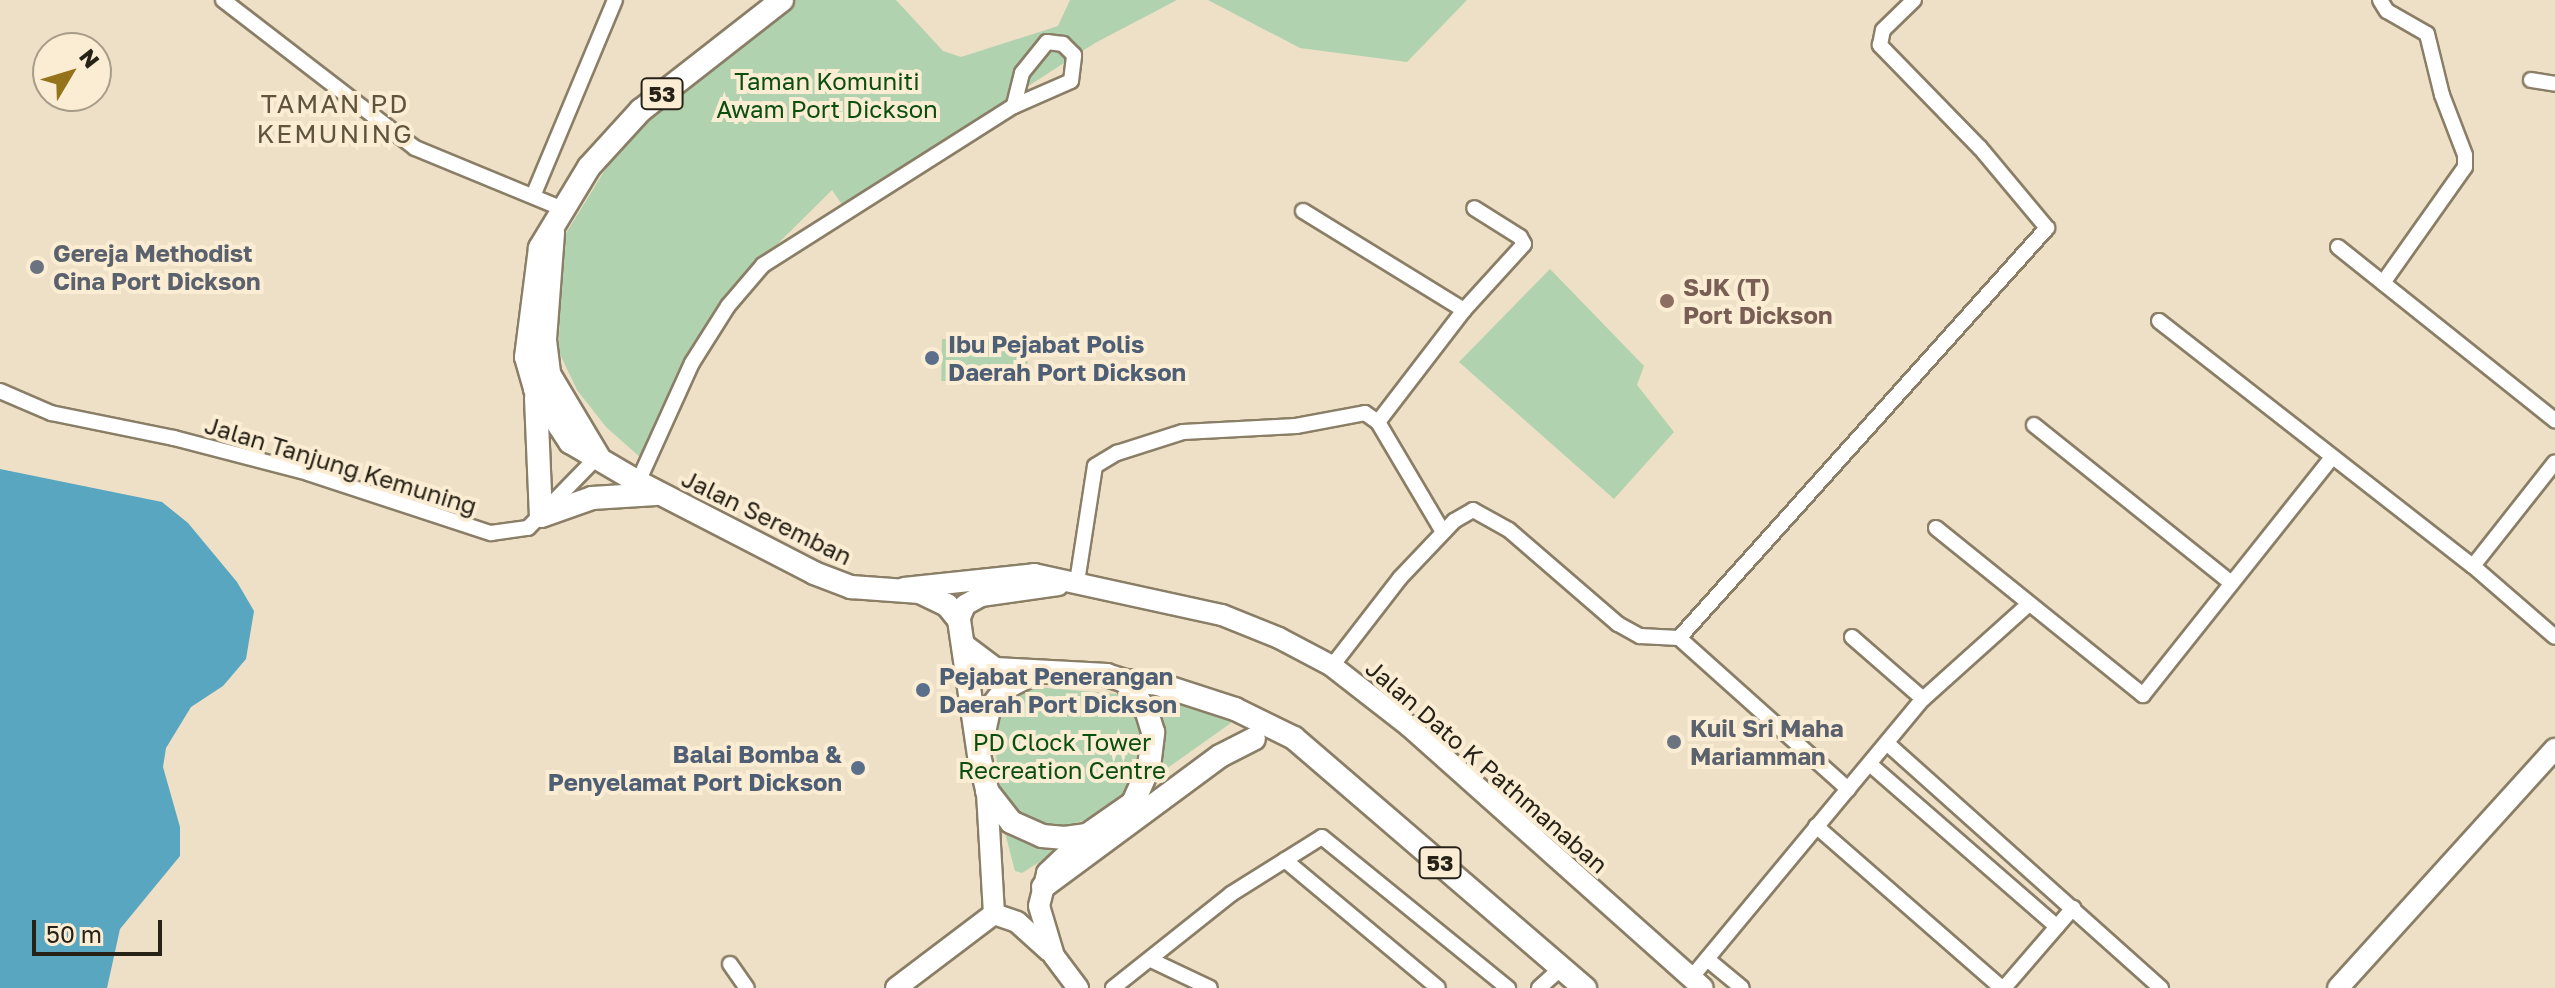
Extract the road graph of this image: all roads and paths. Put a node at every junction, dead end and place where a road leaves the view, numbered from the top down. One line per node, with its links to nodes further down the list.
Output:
1 (223, 0): 9 (street)
2 (615, 0): 9 (street)
3 (782, 0): 11 (main road, Jalan Seremban / 53)
4 (1914, 0): 39 (street)
5 (2380, 0): 15 (street)
6 (2531, 80): 7 (street)
7 (2555, 84)
8 (1014, 106): 8 (street); 26 (street)
9 (533, 196): 11 (street)
10 (1474, 208): 16 (street)
11 (563, 209): 13 (main road, Jalan Seremban / 53)
12 (1303, 211): 16 (street)
13 (553, 233): 18 (main road, Jalan Seremban / 53); 23 (main road, Jalan Seremban / 53)
14 (2338, 247): 15 (street)
15 (2383, 283): 20 (street)
16 (1464, 310): 21 (street)
17 (2159, 321): 24 (street)
18 (535, 389): 23 (main road, Jalan Seremban / 53); 28 (main road)
19 (0, 391): 28 (street, Jalan Tanjung Kemuning)
20 (2555, 420)
21 (1378, 422): 30 (street); 32 (street)
22 (2034, 425): 33 (street)
23 (598, 456): 26 (main road, Jalan Seremban / 53); 28 (street, Jalan Tanjung Kemuning)
24 (2332, 457): 31 (street); 33 (street)
25 (2555, 462): 31 (street)
26 (638, 482): 27 (main road, Jalan Seremban / 53)
27 (661, 494): 28 (main road); 34 (main road, Jalan Seremban / 53)
28 (541, 516)
29 (1936, 528): 35 (street)
30 (1443, 532): 39 (street); 41 (street)
31 (2473, 566): 38 (street)
32 (1077, 582): 34 (street, Jalan Dato K Pathmanaban); 36 (street, Jalan Dato K Pathmanaban); 41 (street, Jalan Dato K Pathmanaban)
33 (2231, 583): 35 (street)
34 (890, 592): 36 (main road, Jalan Seremban / 53)
35 (2029, 604): 44 (street)
36 (959, 620): 40 (main road)
37 (1852, 637): 44 (street)
38 (2555, 637)
39 (1679, 638): 51 (street)
40 (963, 645): 42 (main road); 49 (main road)
41 (1332, 666): 67 (street, Jalan Dato K Pathmanaban)
42 (1037, 672): 43 (main road); 49 (main road)
43 (1125, 681): 45 (main road, 53); 53 (main road)
44 (1923, 699): 47 (street)
45 (1294, 738): 46 (main road); 65 (main road, 53)
46 (1254, 739): 53 (main road); 57 (main road)
47 (1889, 745): 50 (street); 58 (street)
48 (2555, 749): 80 (street)
49 (979, 755): 52 (main road)
50 (1872, 766): 51 (street); 60 (street)
51 (1848, 789): 54 (street)
52 (987, 791): 55 (main road); 59 (street)
53 (1133, 803): 55 (main road)
54 (1816, 826): 62 (street); 78 (street)
55 (1087, 835): 57 (street)
56 (1285, 860): 63 (street); 66 (street); 73 (street)
57 (1043, 887): 61 (street)
58 (2073, 908): 60 (street); 79 (street)
59 (994, 914): 61 (street); 69 (street)
60 (2057, 927): 78 (street)
61 (1054, 956): 70 (street)
62 (1707, 959): 67 (street); 77 (street)
63 (1151, 960): 71 (street); 72 (street)
64 (730, 964): 68 (street)
65 (1562, 967): 75 (street); 76 (main road, 53)
66 (1489, 983): 74 (street)
67 (1697, 983)
68 (747, 988)
69 (896, 988)
70 (1078, 988)
71 (1113, 988)
72 (1210, 988)
73 (1438, 988)
74 (1508, 988)
75 (1539, 988)
76 (1585, 988)
77 (1742, 988)
78 (2003, 988)
79 (2161, 988)
80 (2338, 988)

